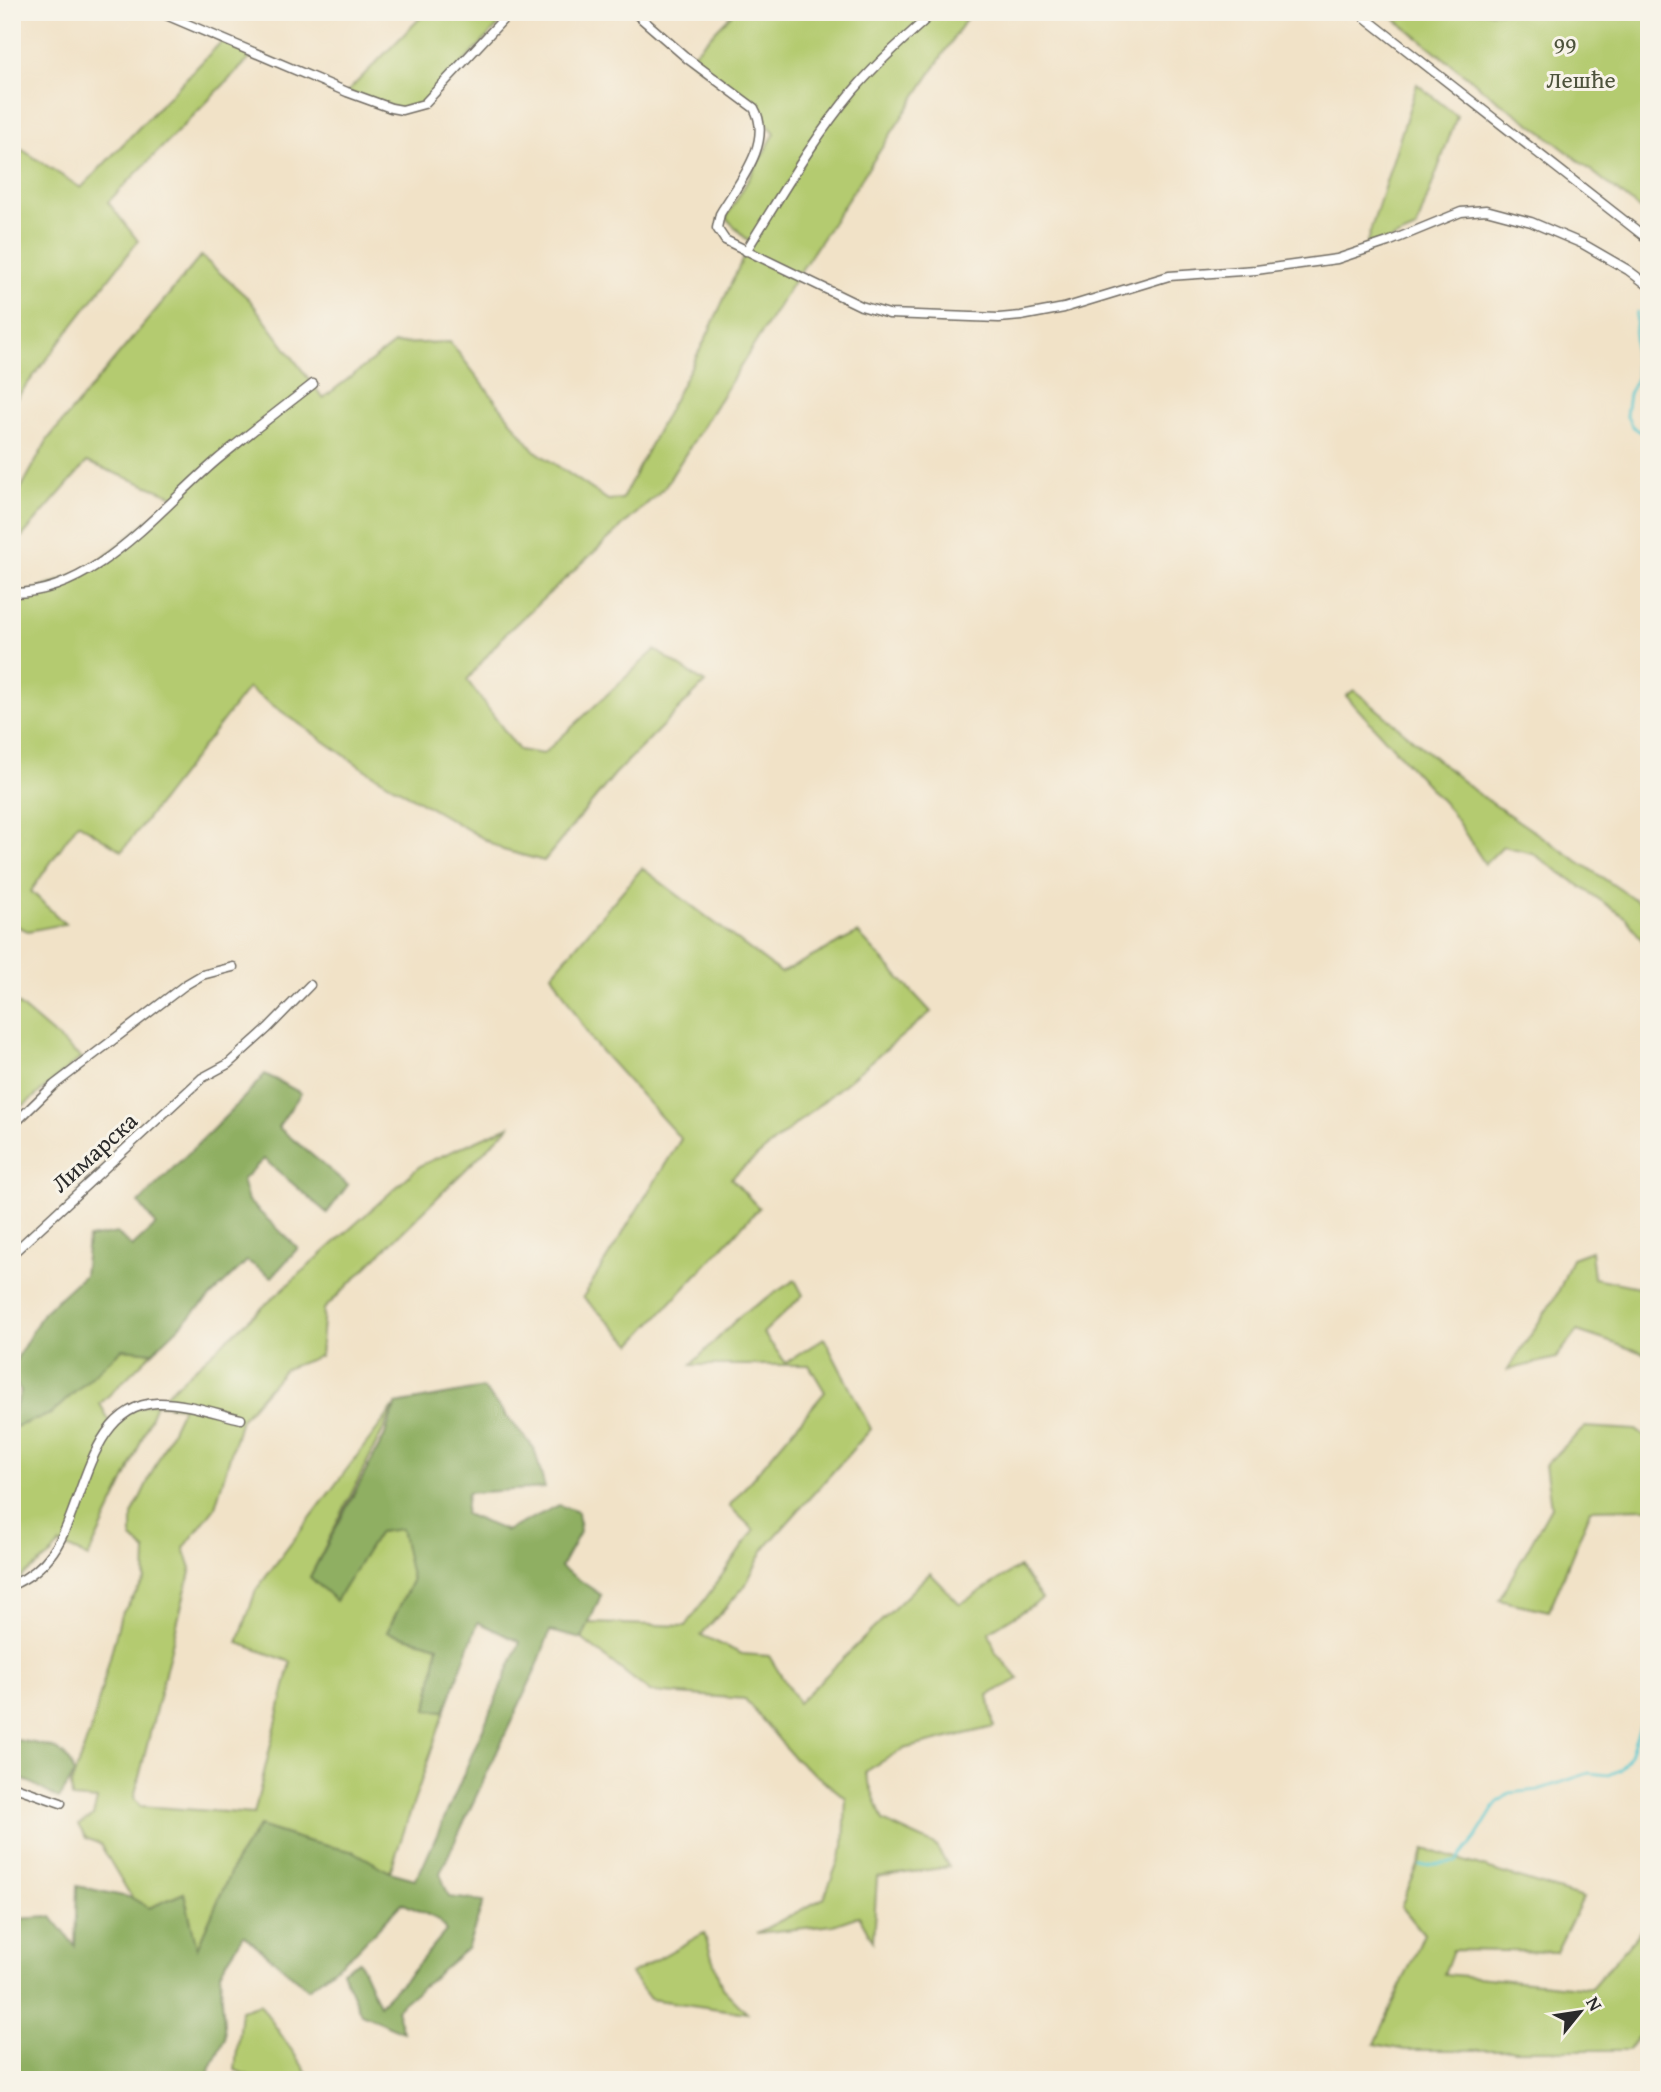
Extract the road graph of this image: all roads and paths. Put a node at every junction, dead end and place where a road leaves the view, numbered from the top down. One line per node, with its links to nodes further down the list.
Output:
1 (159, 12): 2 (street)
2 (510, 12)
3 (634, 12): 7 (street)
4 (934, 12): 7 (street)
5 (1358, 12): 6 (street)
6 (1649, 240)
7 (746, 251): 8 (street)
8 (1649, 286)
9 (313, 384): 10 (street)
10 (12, 593)
11 (233, 967): 13 (street)
12 (310, 985): 14 (street, Лимарска)
13 (12, 1126)
14 (12, 1254)
15 (241, 1419): 16 (street)
16 (12, 1585)
17 (12, 1786): 18 (street)
18 (61, 1803)

